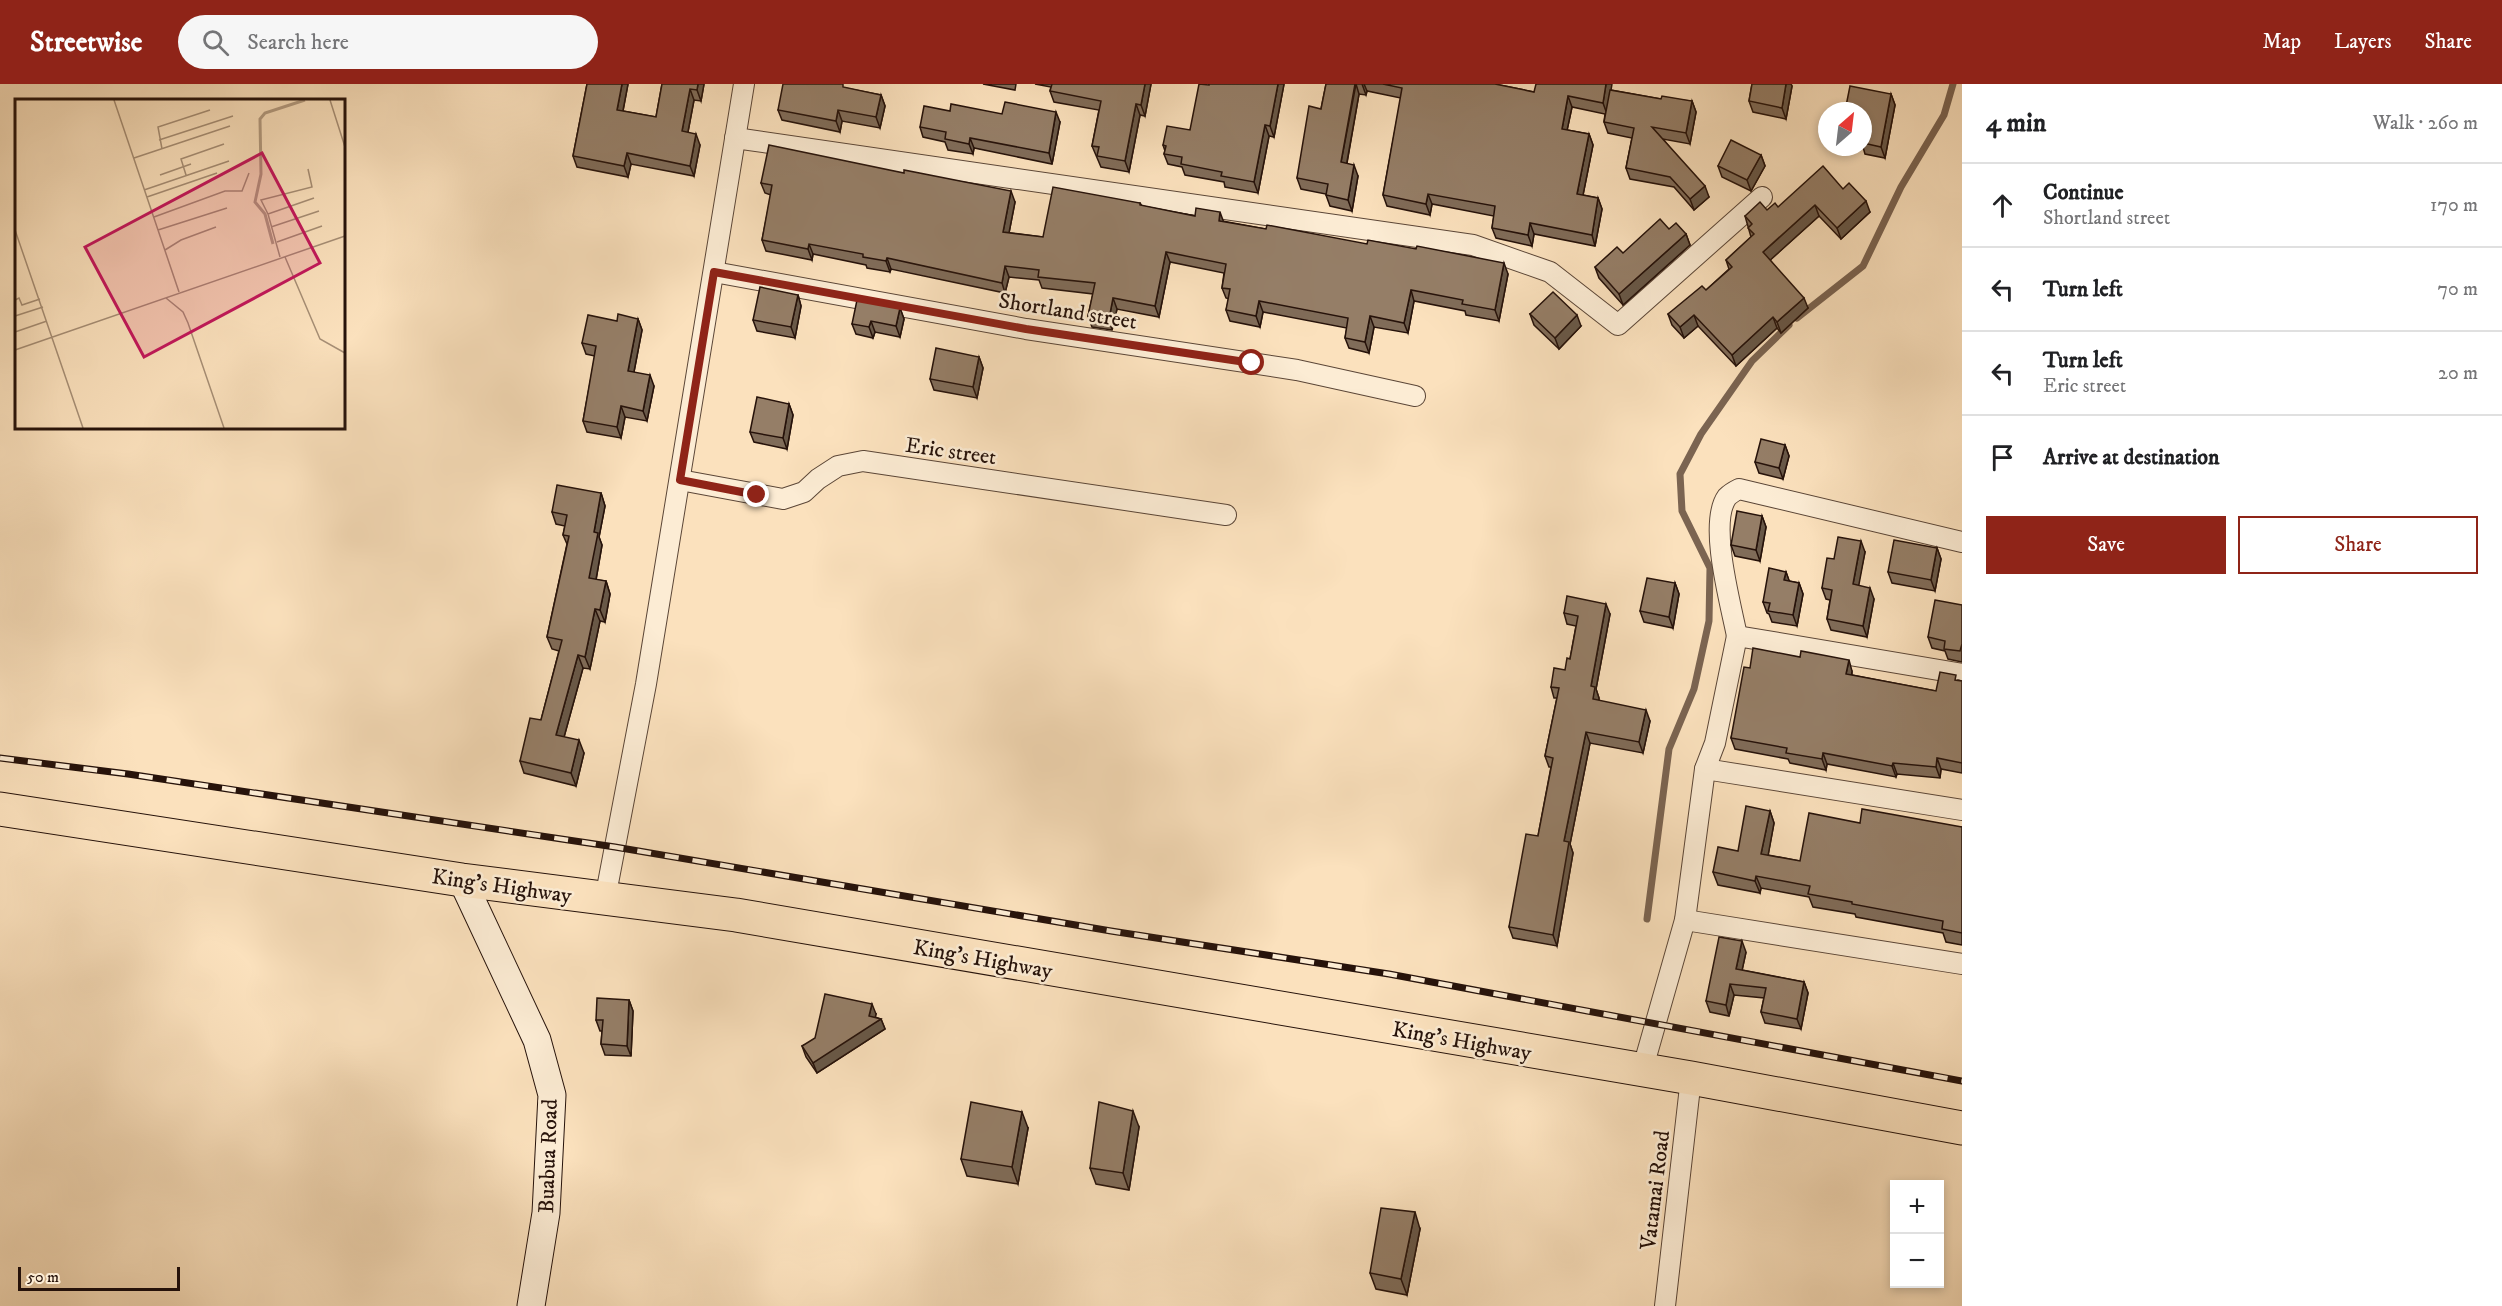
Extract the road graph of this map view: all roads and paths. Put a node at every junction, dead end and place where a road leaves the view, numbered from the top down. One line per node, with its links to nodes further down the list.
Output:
1 (744, 84): 2 (street)
2 (735, 138): 3 (street); 4 (street)
3 (1762, 197)
4 (714, 272): 5 (street, Shortland street); 6 (street)
5 (1415, 396)
6 (680, 480): 7 (street, Eric street); 15 (street)
7 (1226, 515)
8 (1962, 542): 9 (street)
9 (1737, 636): 10 (street); 11 (street)
10 (1962, 674)
11 (1705, 770): 13 (street); 16 (street)
12 (0, 809): 14 (highway, King's Highway)
13 (1962, 810)
14 (462, 880): 15 (highway, King's Highway); 21 (street, Buabua Road)
15 (605, 899): 18 (highway, King's Highway)
16 (1685, 920): 17 (street); 18 (street)
17 (1962, 964)
18 (1642, 1071): 19 (highway, King's Highway)
19 (1691, 1078): 20 (highway, King's Highway); 22 (street, Vatamai Road)
20 (1962, 1128)
21 (531, 1306)
22 (1665, 1306)

